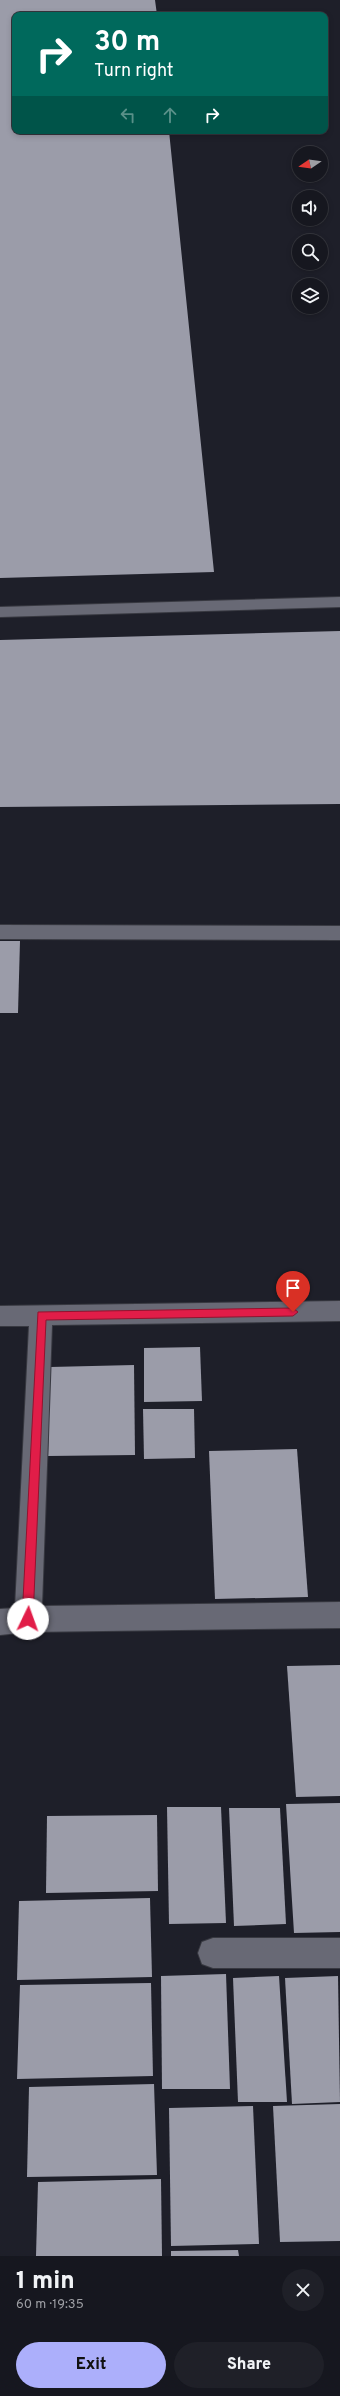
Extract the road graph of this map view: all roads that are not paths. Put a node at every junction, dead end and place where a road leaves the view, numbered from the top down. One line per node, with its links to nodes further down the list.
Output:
1 (340, 602): 2 (street)
2 (0, 612)
3 (0, 932): 4 (street)
4 (340, 933)
5 (340, 1311): 6 (street)
6 (41, 1315): 7 (street); 9 (street)
7 (0, 1316)
8 (340, 1615): 9 (street)
9 (28, 1619): 10 (street)
10 (0, 1622)
11 (213, 1953): 12 (street)
12 (340, 1953)

